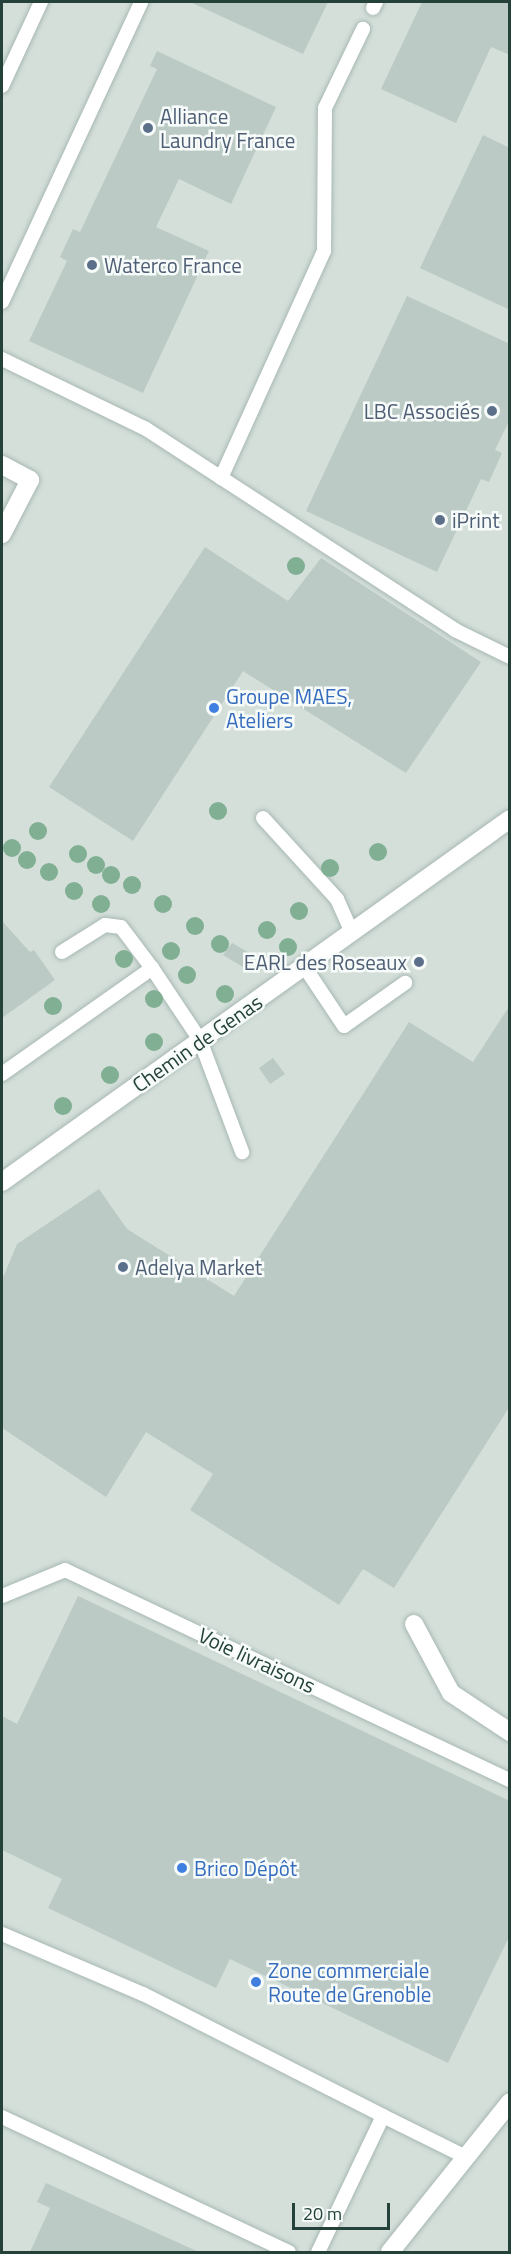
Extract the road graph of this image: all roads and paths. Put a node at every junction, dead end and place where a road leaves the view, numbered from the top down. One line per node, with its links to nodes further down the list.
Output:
1 (41, 2): 4 (lane)
2 (141, 2): 5 (lane)
3 (363, 29): 8 (lane)
4 (2, 86)
5 (2, 302)
6 (2, 359): 8 (lane)
7 (2, 465): 9 (street)
8 (220, 478): 10 (lane)
9 (2, 534)
10 (510, 657)
11 (263, 818): 13 (lane)
12 (510, 819): 13 (street, Chemin de Genas)
13 (352, 932): 15 (street, Chemin de Genas)
14 (62, 952): 16 (lane)
15 (304, 966): 17 (lane); 18 (street, Chemin de Genas)
16 (152, 968): 18 (lane); 19 (lane)
17 (405, 983)
18 (201, 1040): 20 (lane); 21 (street, Chemin de Genas)
19 (2, 1074)
20 (242, 1152)
21 (2, 1182)
22 (2, 1596): 25 (lane, Voie livraisons)
23 (414, 1624): 24 (street)
24 (510, 1732)
25 (510, 1780)
26 (2, 1934): 28 (lane)
27 (510, 2102): 30 (street)
28 (383, 2116): 30 (lane); 32 (lane)
29 (2, 2117): 31 (lane)
30 (466, 2157): 33 (street)
31 (289, 2253)
32 (318, 2253)
33 (390, 2253)

